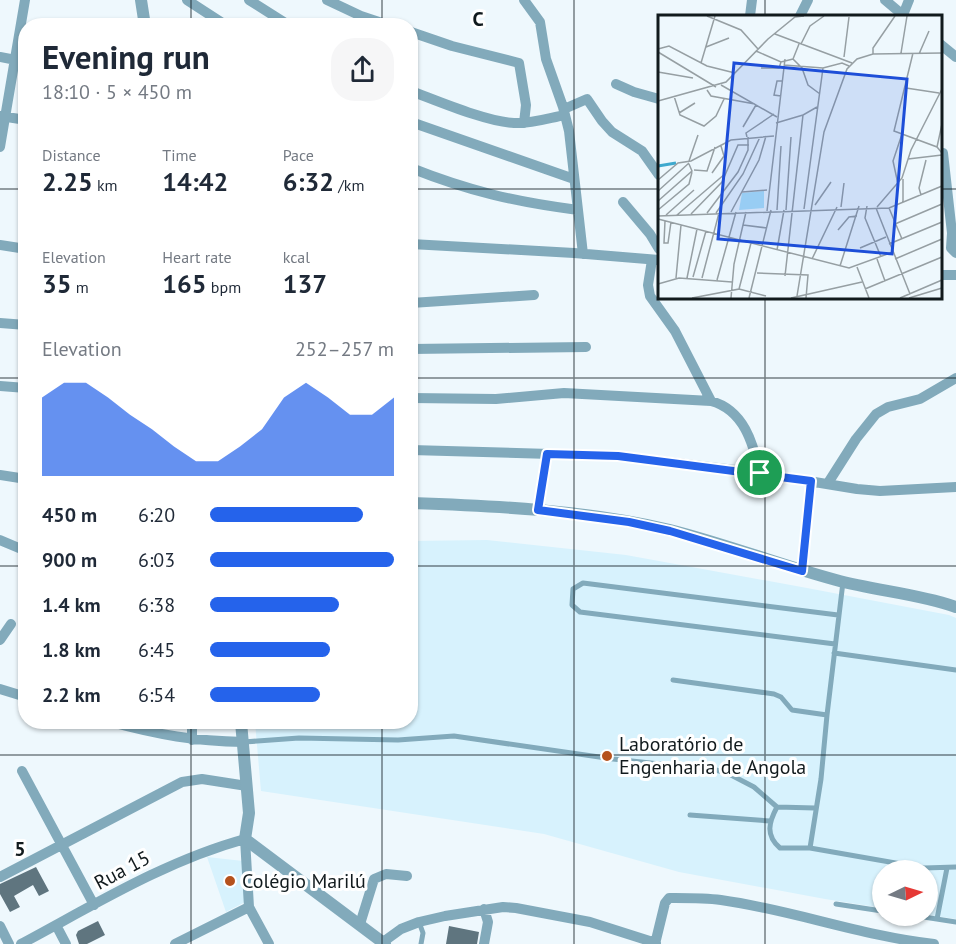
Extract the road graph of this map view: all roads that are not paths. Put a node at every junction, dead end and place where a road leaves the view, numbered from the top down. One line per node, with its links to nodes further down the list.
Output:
1 (25, 0): 17 (street)
2 (141, 0): 18 (street)
3 (187, 0): 19 (street)
4 (249, 0): 20 (street)
5 (327, 0): 16 (street)
6 (353, 0): 16 (street)
7 (524, 0): 31 (street)
8 (752, 0): 12 (street)
9 (808, 0): 13 (street)
10 (885, 0): 14 (street)
11 (909, 0): 15 (street)
12 (750, 15)
13 (800, 15)
14 (902, 15)
15 (903, 15)
16 (361, 16): 21 (street)
17 (24, 18)
18 (144, 18)
19 (215, 18)
20 (277, 18)
21 (367, 18)
22 (418, 34): 34 (street)
23 (941, 46): 25 (street)
24 (0, 57): 26 (street)
25 (956, 57)
26 (18, 61)
27 (18, 67): 32 (street)
28 (616, 84): 30 (street)
29 (418, 94): 34 (street)
30 (658, 99)
31 (565, 112): 34 (street); 39 (street); 40 (street)
32 (3, 116): 33 (street); 36 (street)
33 (18, 119)
34 (524, 123)
35 (418, 124): 40 (street)
36 (0, 147)
37 (943, 153): 47 (street)
38 (418, 170): 42 (street)
39 (658, 174)
40 (574, 179): 42 (street)
41 (623, 202): 45 (street)
42 (578, 210): 48 (street)
43 (418, 244): 48 (street)
44 (0, 245): 46 (street)
45 (658, 247)
46 (18, 248)
47 (956, 253)
48 (583, 254): 49 (street)
49 (655, 260): 60 (street)
50 (534, 295): 51 (street)
51 (418, 303)
52 (0, 323): 53 (street)
53 (18, 324)
54 (586, 347): 55 (street)
55 (418, 349)
56 (956, 378): 67 (street)
57 (0, 386): 58 (street)
58 (18, 387)
59 (418, 398): 60 (street)
60 (711, 401): 63 (street)
61 (418, 450): 62 (street)
62 (547, 454): 63 (street); 70 (street)
63 (760, 473): 66 (street)
64 (0, 475): 65 (street)
65 (18, 478)
66 (811, 481): 67 (street); 73 (street)
67 (828, 483): 68 (street)
68 (956, 487)
69 (418, 503): 70 (street)
70 (538, 510): 73 (street)
71 (0, 540): 72 (street)
72 (18, 548)
73 (802, 571): 74 (street)
74 (843, 582): 75 (street); 76 (lane)
75 (956, 608)
76 (838, 615): 79 (lane); 79 (lane)
77 (11, 624): 78 (street)
78 (0, 640)
79 (836, 644): 80 (lane)
80 (834, 653): 81 (lane); 85 (lane)
81 (956, 670)
82 (673, 680): 85 (lane)
83 (0, 689): 84 (street)
84 (18, 695)
85 (826, 715): 94 (lane)
86 (136, 729): 89 (street)
87 (192, 729): 89 (street)
88 (242, 729): 90 (street)
89 (192, 740): 90 (street)
90 (244, 742): 92 (street); 93 (lane)
91 (21, 771): 98 (street)
92 (247, 786): 97 (street); 98 (street)
93 (777, 807): 94 (lane); 96 (lane)
94 (815, 808): 99 (lane)
95 (690, 815): 96 (lane)
96 (770, 821): 99 (lane)
97 (245, 838): 105 (street, Rua 15); 106 (street); 113 (street)
98 (60, 844): 103 (street); 105 (street)
99 (810, 848): 101 (lane)
100 (956, 867): 101 (lane)
101 (947, 868): 109 (lane)
102 (407, 876): 113 (street)
103 (0, 877)
104 (836, 904): 108 (lane)
105 (94, 905): 114 (street, Rua 15)
106 (249, 907): 122 (street); 123 (street)
107 (484, 909): 111 (street); 118 (street); 125 (street)
108 (872, 909)
109 (938, 914)
110 (938, 919): 112 (lane)
111 (419, 922): 117 (street); 124 (lane)
112 (956, 922)
113 (360, 924): 117 (street)
114 (56, 925): 120 (street, Rua 15); 121 (street)
115 (0, 926): 119 (street)
116 (904, 942): 118 (street); 126 (street)
117 (384, 943)
118 (655, 943)
119 (9, 944)
120 (21, 944)
121 (66, 944)
122 (176, 944)
123 (268, 944)
124 (421, 944)
125 (484, 944)
126 (934, 944)

